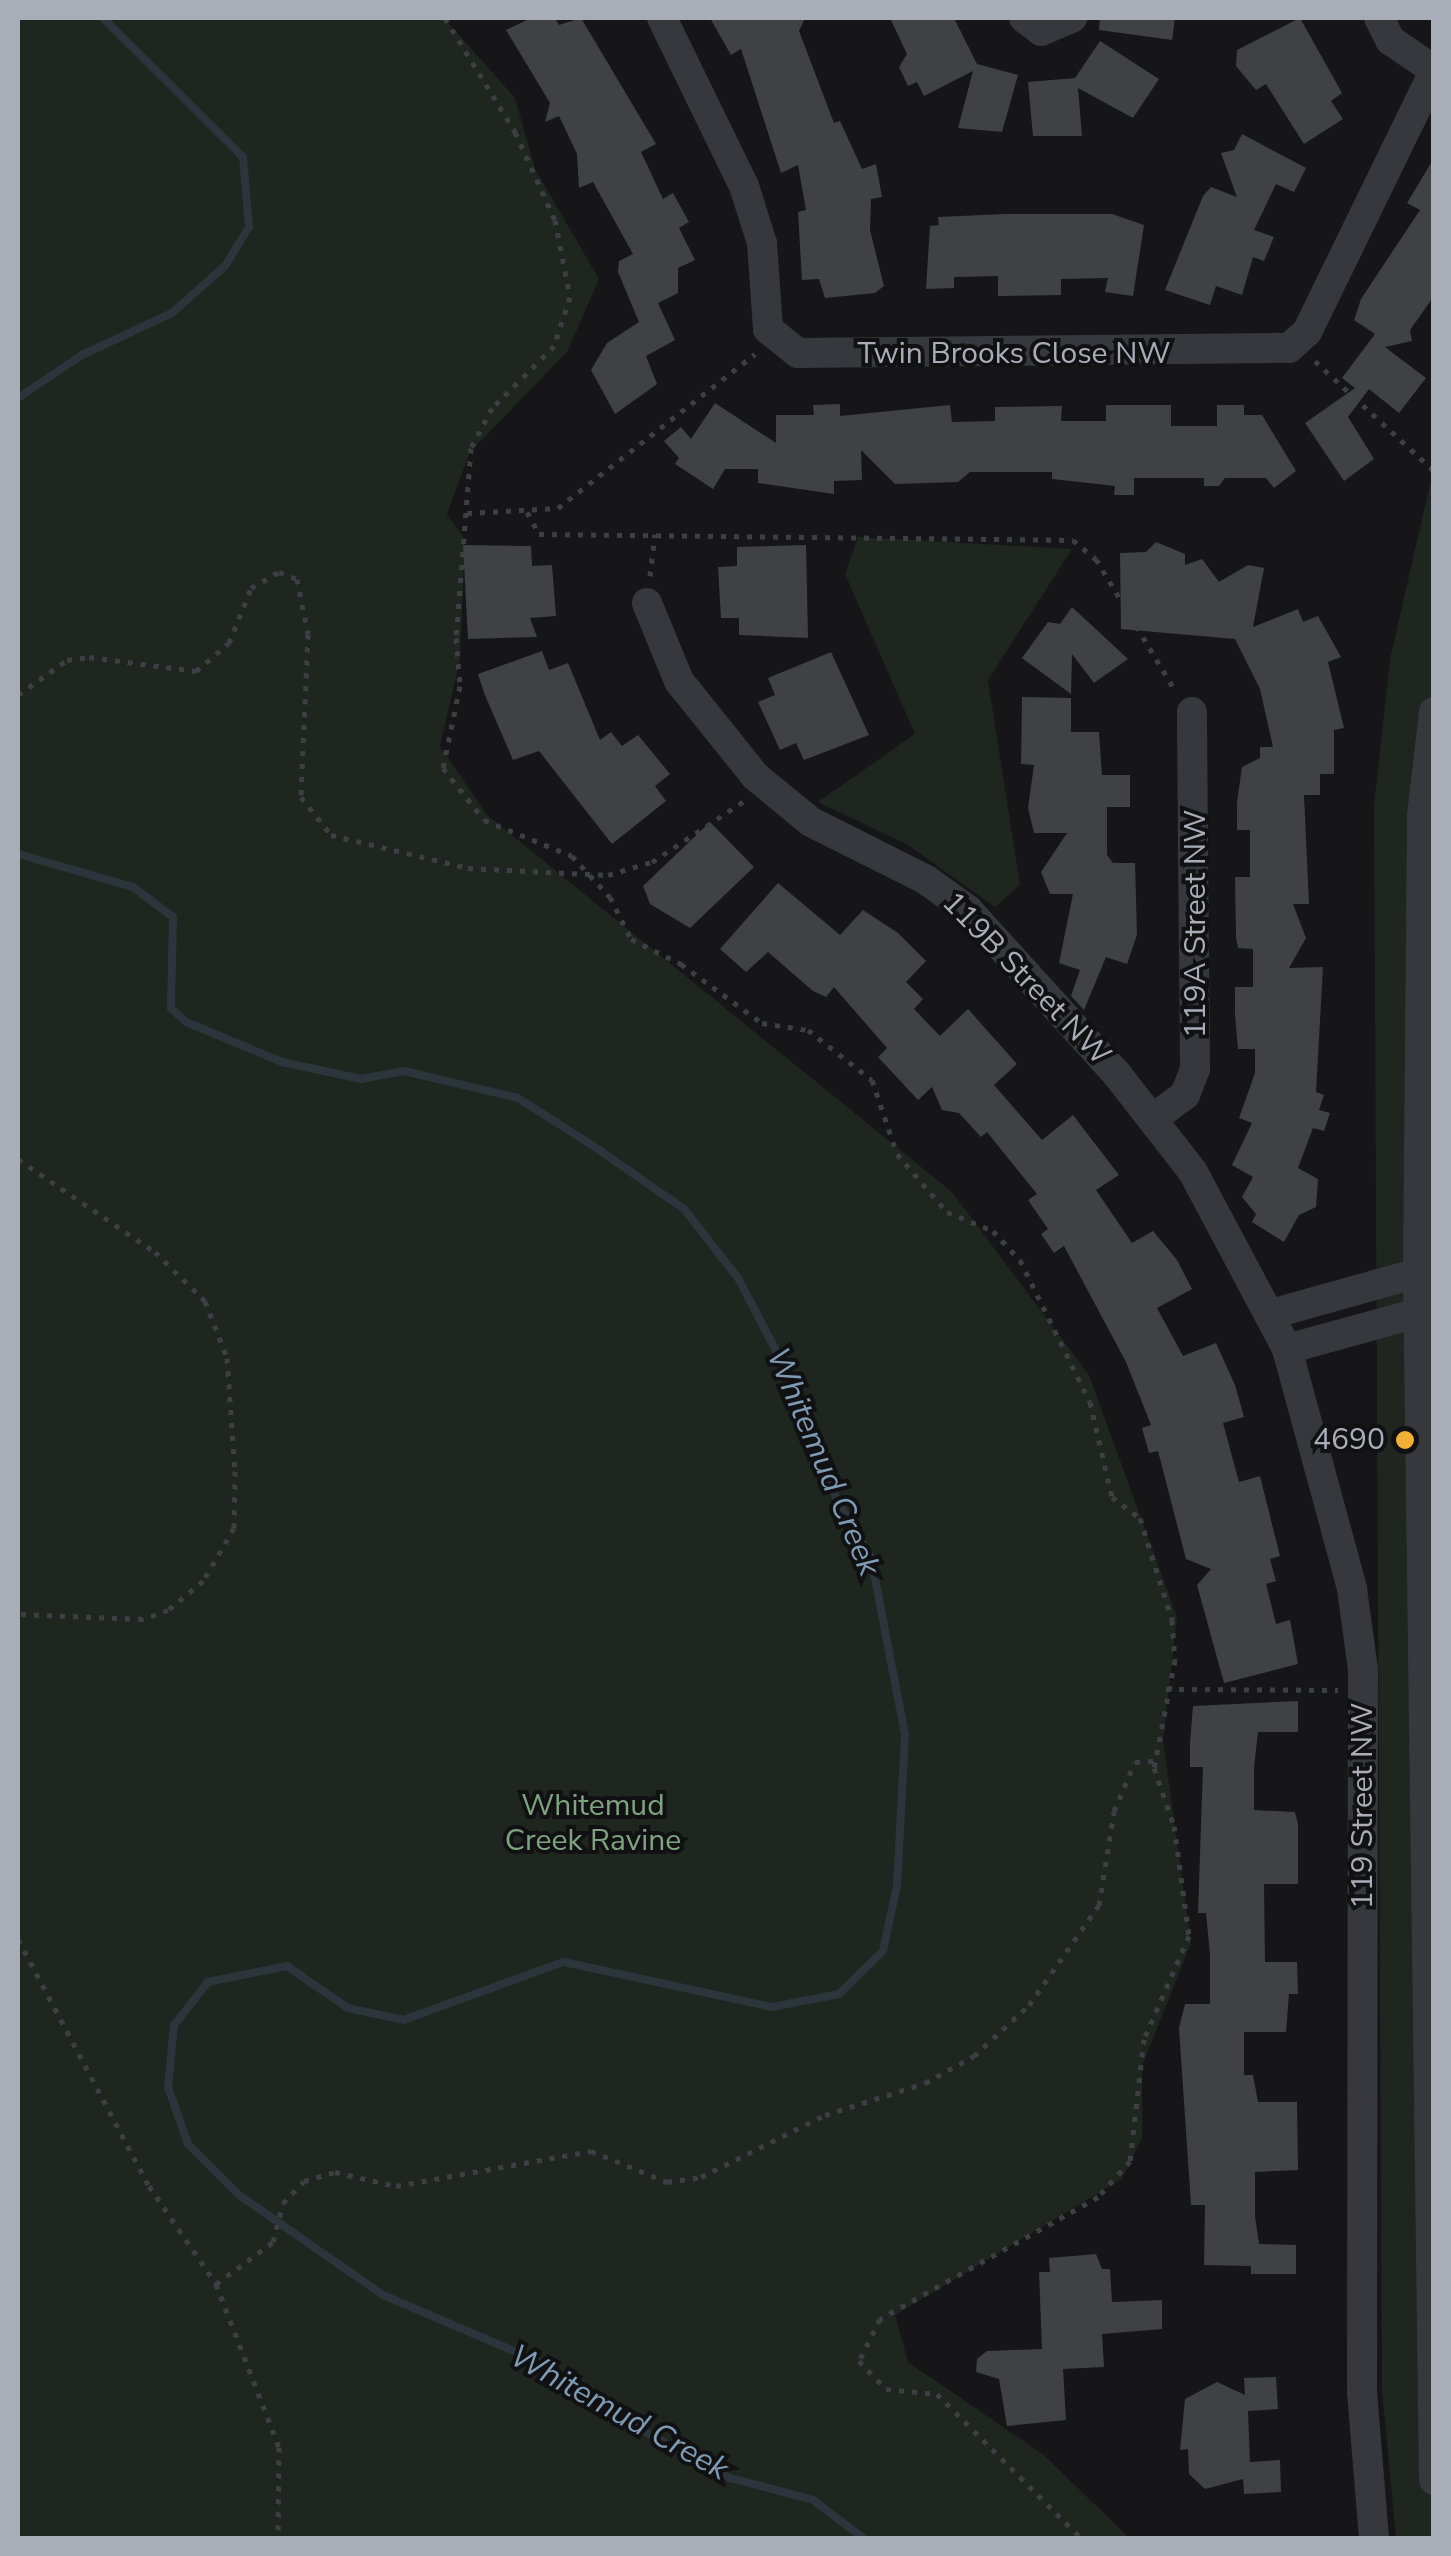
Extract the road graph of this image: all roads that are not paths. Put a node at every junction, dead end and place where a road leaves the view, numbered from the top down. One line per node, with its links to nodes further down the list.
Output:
1 (662, 18): 5 (street, Twin Brooks Close NW)
2 (1024, 18): 3 (street)
3 (1072, 18)
4 (1379, 18): 5 (street)
5 (1434, 71)
6 (647, 603): 9 (street, 119B Street NW)
7 (1192, 712): 9 (street, 119A Street NW)
8 (1434, 712): 10 (street, 119 Street NW)
9 (1154, 1118): 12 (street, 119 Street NW)
10 (1418, 1274): 11 (street, 119 Street NW); 12 (street)
11 (1418, 1313): 13 (street); 14 (street, 119 Street NW)
12 (1272, 1314): 13 (street, 119 Street NW)
13 (1287, 1349): 15 (street, 119 Street NW)
14 (1434, 2480)
15 (1374, 2538)

